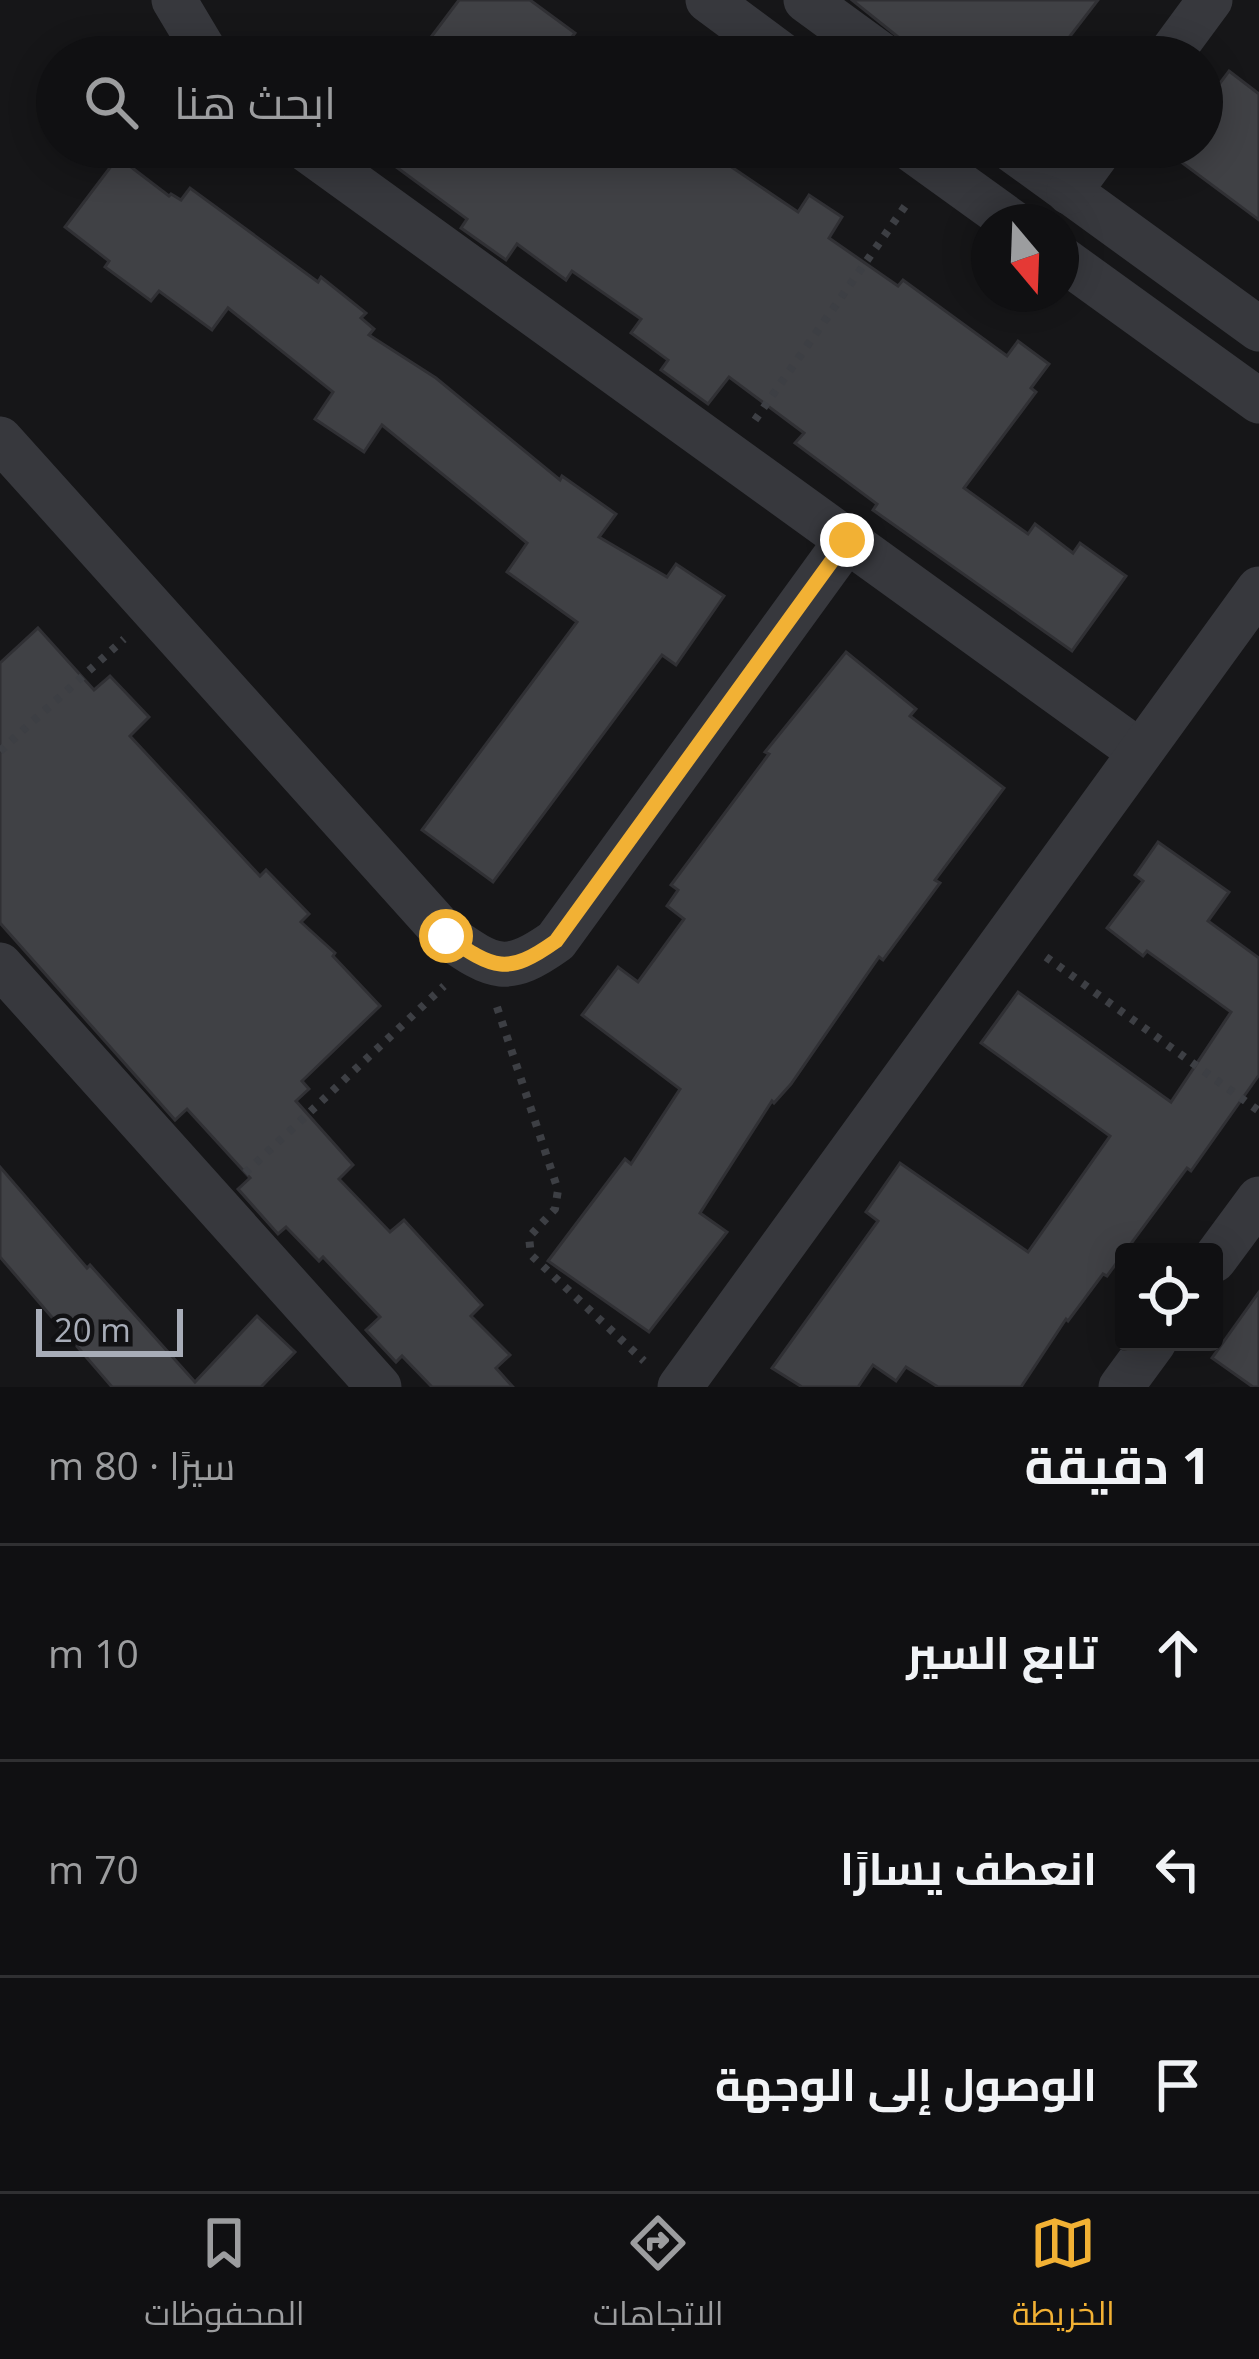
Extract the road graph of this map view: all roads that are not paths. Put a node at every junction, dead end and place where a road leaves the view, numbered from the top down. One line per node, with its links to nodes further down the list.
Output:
1 (174, 0): 5 (street)
2 (806, 0): 7 (street)
3 (1210, 0): 8 (street)
4 (730, 7): 6 (street)
5 (195, 36)
6 (762, 36)
7 (855, 36)
8 (1183, 36)
9 (332, 168): 19 (street)
10 (938, 168): 14 (street)
11 (1036, 168): 13 (street)
12 (1087, 168): 13 (street)
13 (1069, 192): 16 (street)
14 (987, 204)
15 (1079, 271): 17 (street)
16 (1259, 329)
17 (1259, 401)
18 (0, 439): 19 (street)
19 (847, 540): 21 (street)
20 (1259, 589): 21 (street)
21 (1140, 752): 26 (street)
22 (0, 965): 27 (street)
23 (1259, 1199): 24 (street)
24 (1223, 1249)
25 (1147, 1351): 28 (street)
26 (668, 1380)
27 (379, 1387)
28 (1121, 1387)

